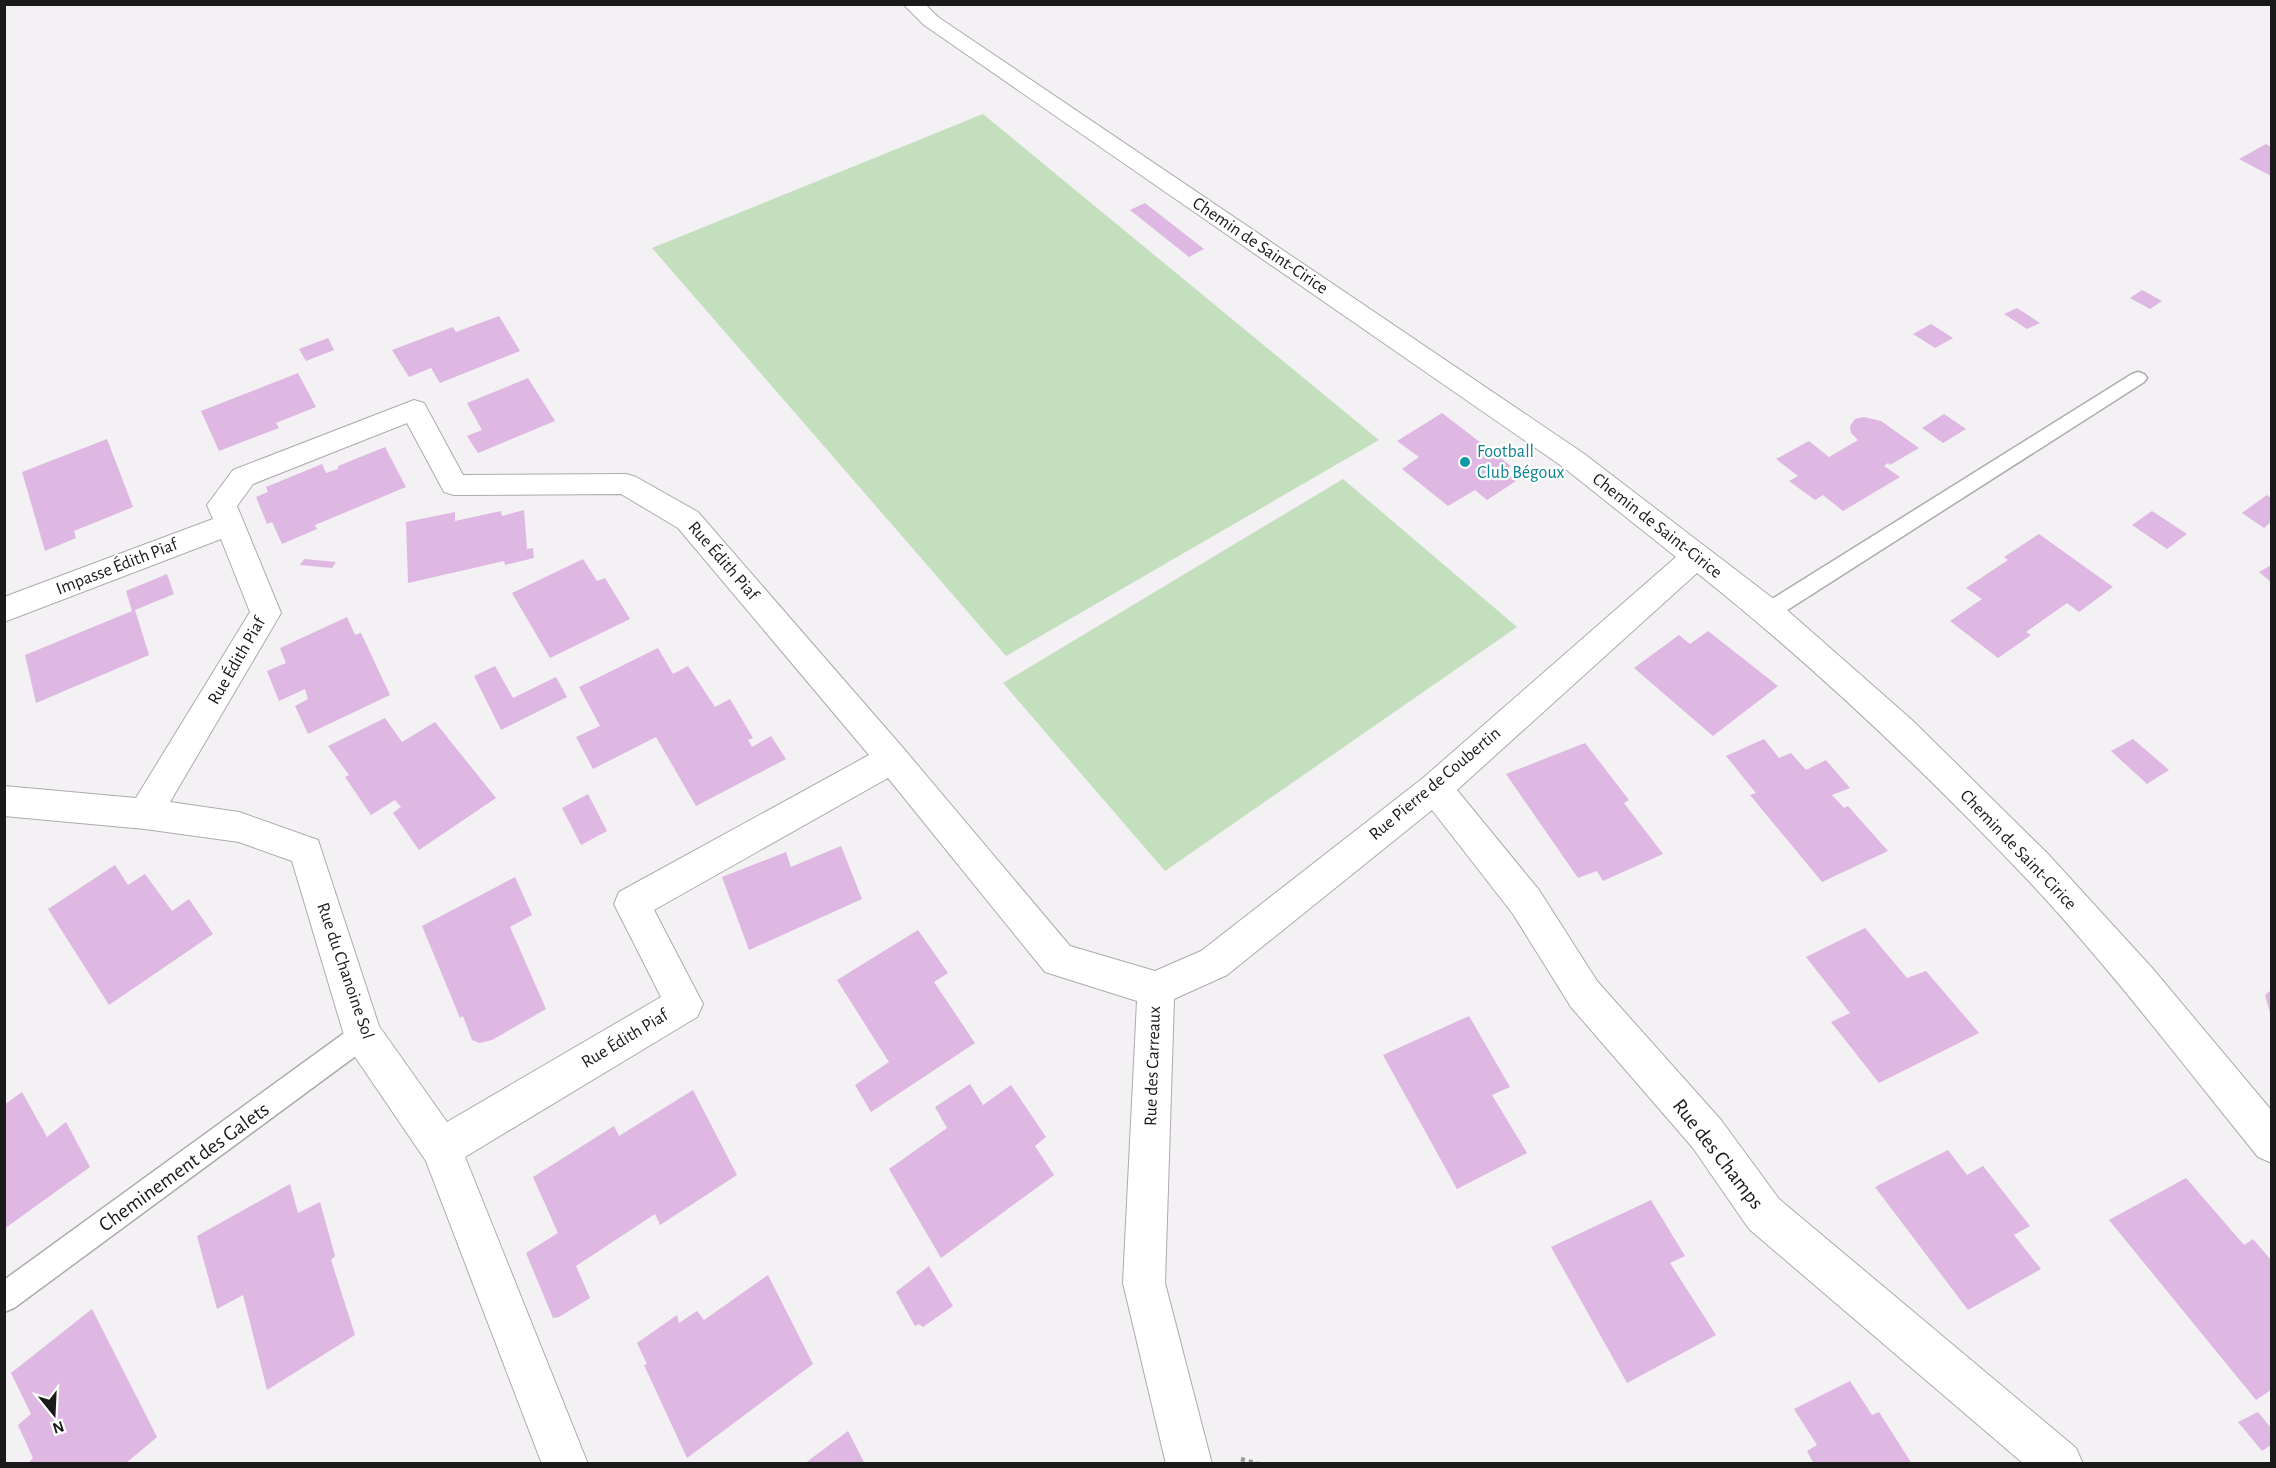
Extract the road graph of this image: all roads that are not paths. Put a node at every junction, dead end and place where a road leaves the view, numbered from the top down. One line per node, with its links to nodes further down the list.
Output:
1 (913, 4): 4 (street, Chemin de Saint-Cirice)
2 (2138, 378): 6 (lane)
3 (230, 524): 5 (street, Impasse Édith Piaf); 7 (street, Rue Édith Piaf); 10 (street, Rue Édith Piaf)
4 (1697, 556): 6 (street, Chemin de Saint-Cirice); 8 (street, Rue Pierre de Coubertin)
5 (4, 610)
6 (1768, 612): 13 (street, Chemin de Saint-Cirice)
7 (892, 759): 11 (street, Rue des Carreaux); 14 (street, Rue Édith Piaf)
8 (1435, 788): 11 (street, Rue Pierre de Coubertin); 18 (street, Rue des Champs)
9 (4, 801): 10 (street, Rue du Chanoine Sol)
10 (145, 814): 12 (street, Rue du Chanoine Sol)
11 (1156, 989): 17 (street, Rue des Carreaux)
12 (363, 1035): 14 (street, Rue du Chanoine Sol); 15 (lane, Cheminement des Galets)
13 (2271, 1143)
14 (441, 1148): 16 (street, Rue du Chanoine Sol)
15 (4, 1298)
16 (565, 1464)
17 (1189, 1464)
18 (2060, 1464)

